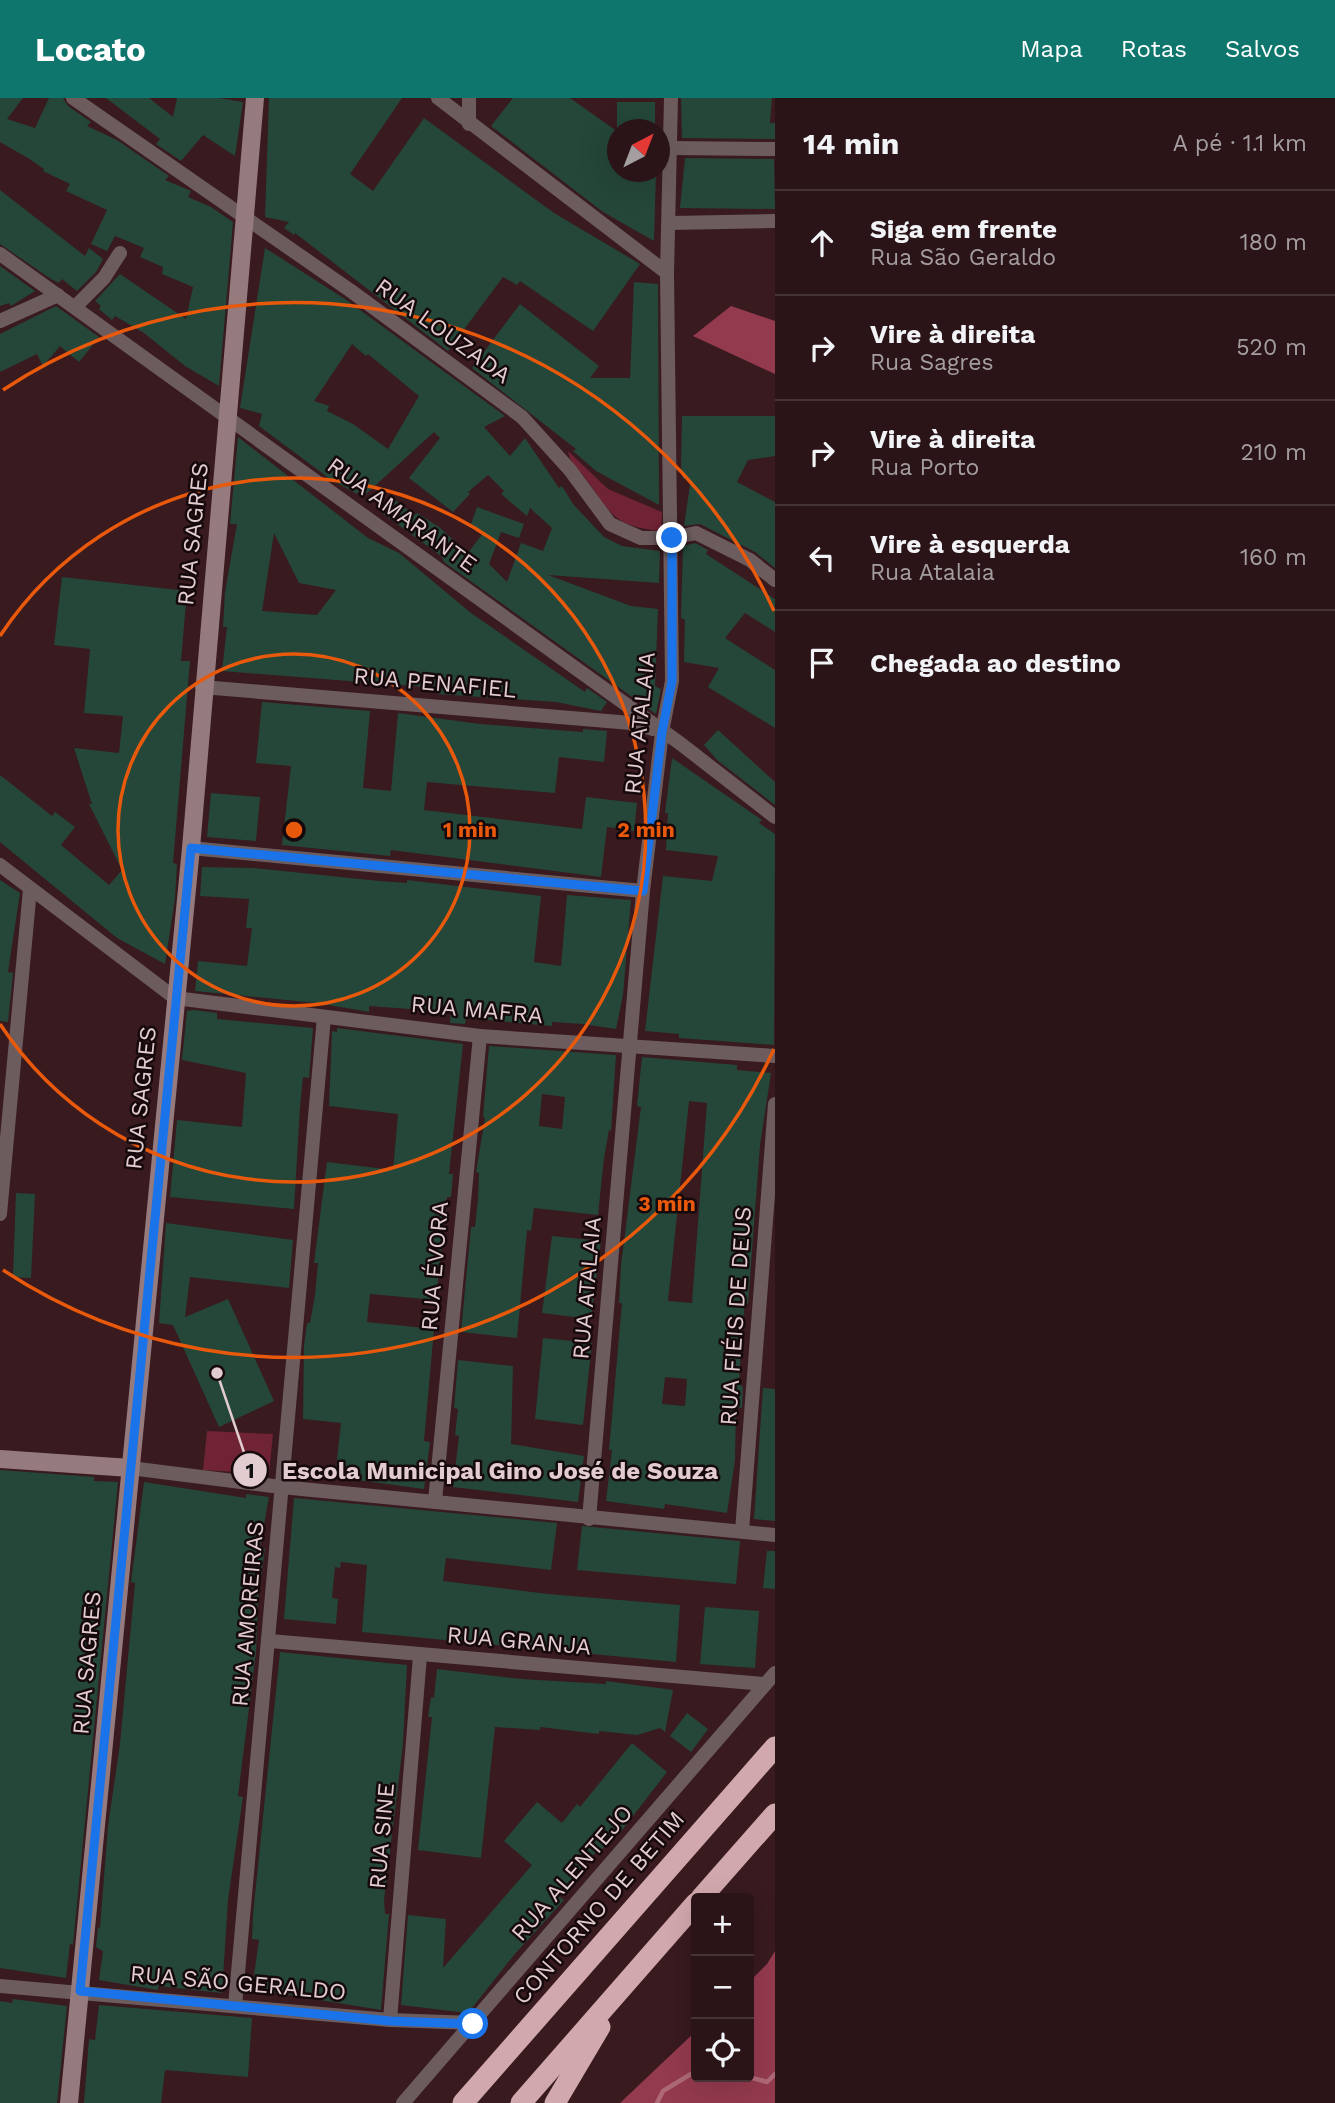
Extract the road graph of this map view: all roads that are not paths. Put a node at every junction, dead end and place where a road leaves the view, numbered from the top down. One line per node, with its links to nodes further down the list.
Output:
1 (73, 98): 10 (street, RUA LOUZADA)
2 (255, 98): 10 (street, RUA SAGRES)
3 (439, 98): 6 (street)
4 (469, 98): 6 (street)
5 (671, 98): 7 (street, RUA ATALAIA)
6 (469, 124): 15 (street)
7 (670, 148): 8 (street)
8 (775, 149)
9 (670, 182): 12 (street, RUA ATALAIA)
10 (245, 218): 19 (street, RUA SAGRES); 20 (street, RUA LOUZADA)
11 (775, 221): 12 (street)
12 (670, 223): 15 (street, RUA ATALAIA)
13 (120, 253): 17 (street)
14 (0, 254): 16 (street, RUA AMARANTE)
15 (667, 273): 20 (street, RUA ATALAIA)
16 (58, 295): 17 (street, RUA AMARANTE); 18 (street)
17 (75, 307): 19 (street, RUA AMARANTE)
18 (0, 321)
19 (229, 418): 22 (street, RUA SAGRES); 23 (street, RUA AMARANTE)
20 (672, 538): 21 (street, RUA LOUZADA); 23 (street, RUA ATALAIA)
21 (775, 580)
22 (202, 687): 23 (street, RUA PENAFIEL); 25 (street, RUA SAGRES)
23 (662, 732): 24 (street, RUA AMARANTE); 28 (street, RUA ATALAIA)
24 (775, 817)
25 (191, 848): 28 (street); 29 (street, RUA SAGRES)
26 (0, 865): 27 (street)
27 (30, 889): 29 (street); 35 (street)
28 (643, 891): 32 (street, RUA ATALAIA)
29 (175, 998): 30 (street, RUA MAFRA); 37 (street, RUA SAGRES)
30 (324, 1017): 31 (street, RUA MAFRA); 38 (street, RUA AMOREIRAS)
31 (480, 1036): 32 (street, RUA MAFRA); 39 (street, RUA ÉVORA)
32 (632, 1046): 33 (street, RUA MAFRA); 40 (street, RUA ATALAIA)
33 (775, 1056)
34 (775, 1104): 41 (street, RUA FIÉIS DE DEUS)
35 (0, 1214)
36 (0, 1459): 37 (street)
37 (130, 1468): 38 (street); 52 (street, RUA SAGRES)
38 (281, 1487): 39 (street); 43 (street, RUA AMOREIRAS)
39 (435, 1502): 40 (street)
40 (589, 1519): 41 (street)
41 (742, 1531): 42 (street)
42 (775, 1535)
43 (270, 1642): 44 (street, RUA GRANJA); 53 (street, RUA AMOREIRAS)
44 (420, 1656): 45 (street, RUA GRANJA); 54 (street, RUA SINE)
45 (770, 1679): 55 (street, RUA ALENTEJO)
46 (775, 1747): 58 (highway, CONTORNO DE BETIM)
47 (775, 1814): 48 (highway)
48 (705, 1893)
49 (691, 1909): 51 (highway)
50 (0, 1986): 52 (street, RUA SÃO GERALDO)
51 (624, 1986): 59 (highway); 60 (highway)
52 (80, 1991): 53 (street, RUA SÃO GERALDO); 56 (street, RUA SAGRES)
53 (235, 2006): 54 (street, RUA SÃO GERALDO)
54 (390, 2021): 55 (street, RUA SÃO GERALDO)
55 (473, 2024): 57 (street, RUA ALENTEJO)
56 (69, 2103)
57 (403, 2103)
58 (463, 2103)
59 (521, 2103)
60 (555, 2103)

